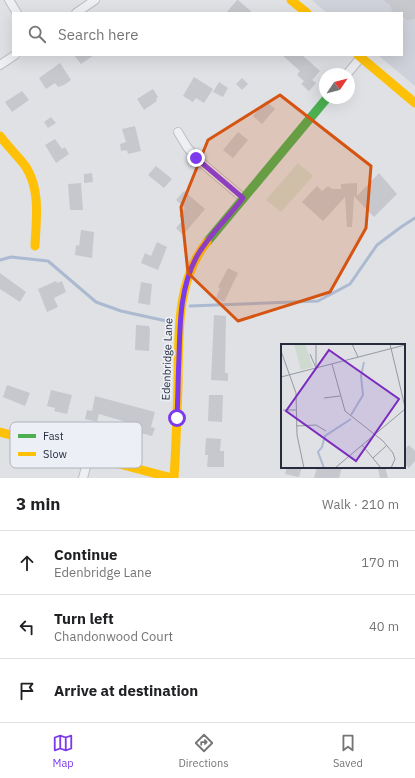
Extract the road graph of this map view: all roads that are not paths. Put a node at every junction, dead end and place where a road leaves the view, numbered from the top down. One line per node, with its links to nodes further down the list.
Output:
1 (8, 0): 4 (street)
2 (95, 0): 5 (street)
3 (291, 0): 6 (street)
4 (17, 12)
5 (77, 12)
6 (306, 12)
7 (14, 56): 9 (street)
8 (360, 56): 10 (street); 11 (street)
9 (0, 65)
10 (351, 68)
11 (415, 103)
12 (322, 104): 15 (street, Edenbridge Lane)
13 (178, 132): 15 (street)
14 (0, 136): 16 (street)
15 (243, 198): 22 (street, Edenbridge Lane)
16 (35, 246)
17 (0, 432): 18 (street)
18 (10, 435)
19 (85, 468): 21 (street)
20 (134, 468): 22 (street)
21 (83, 478)
22 (173, 478)

